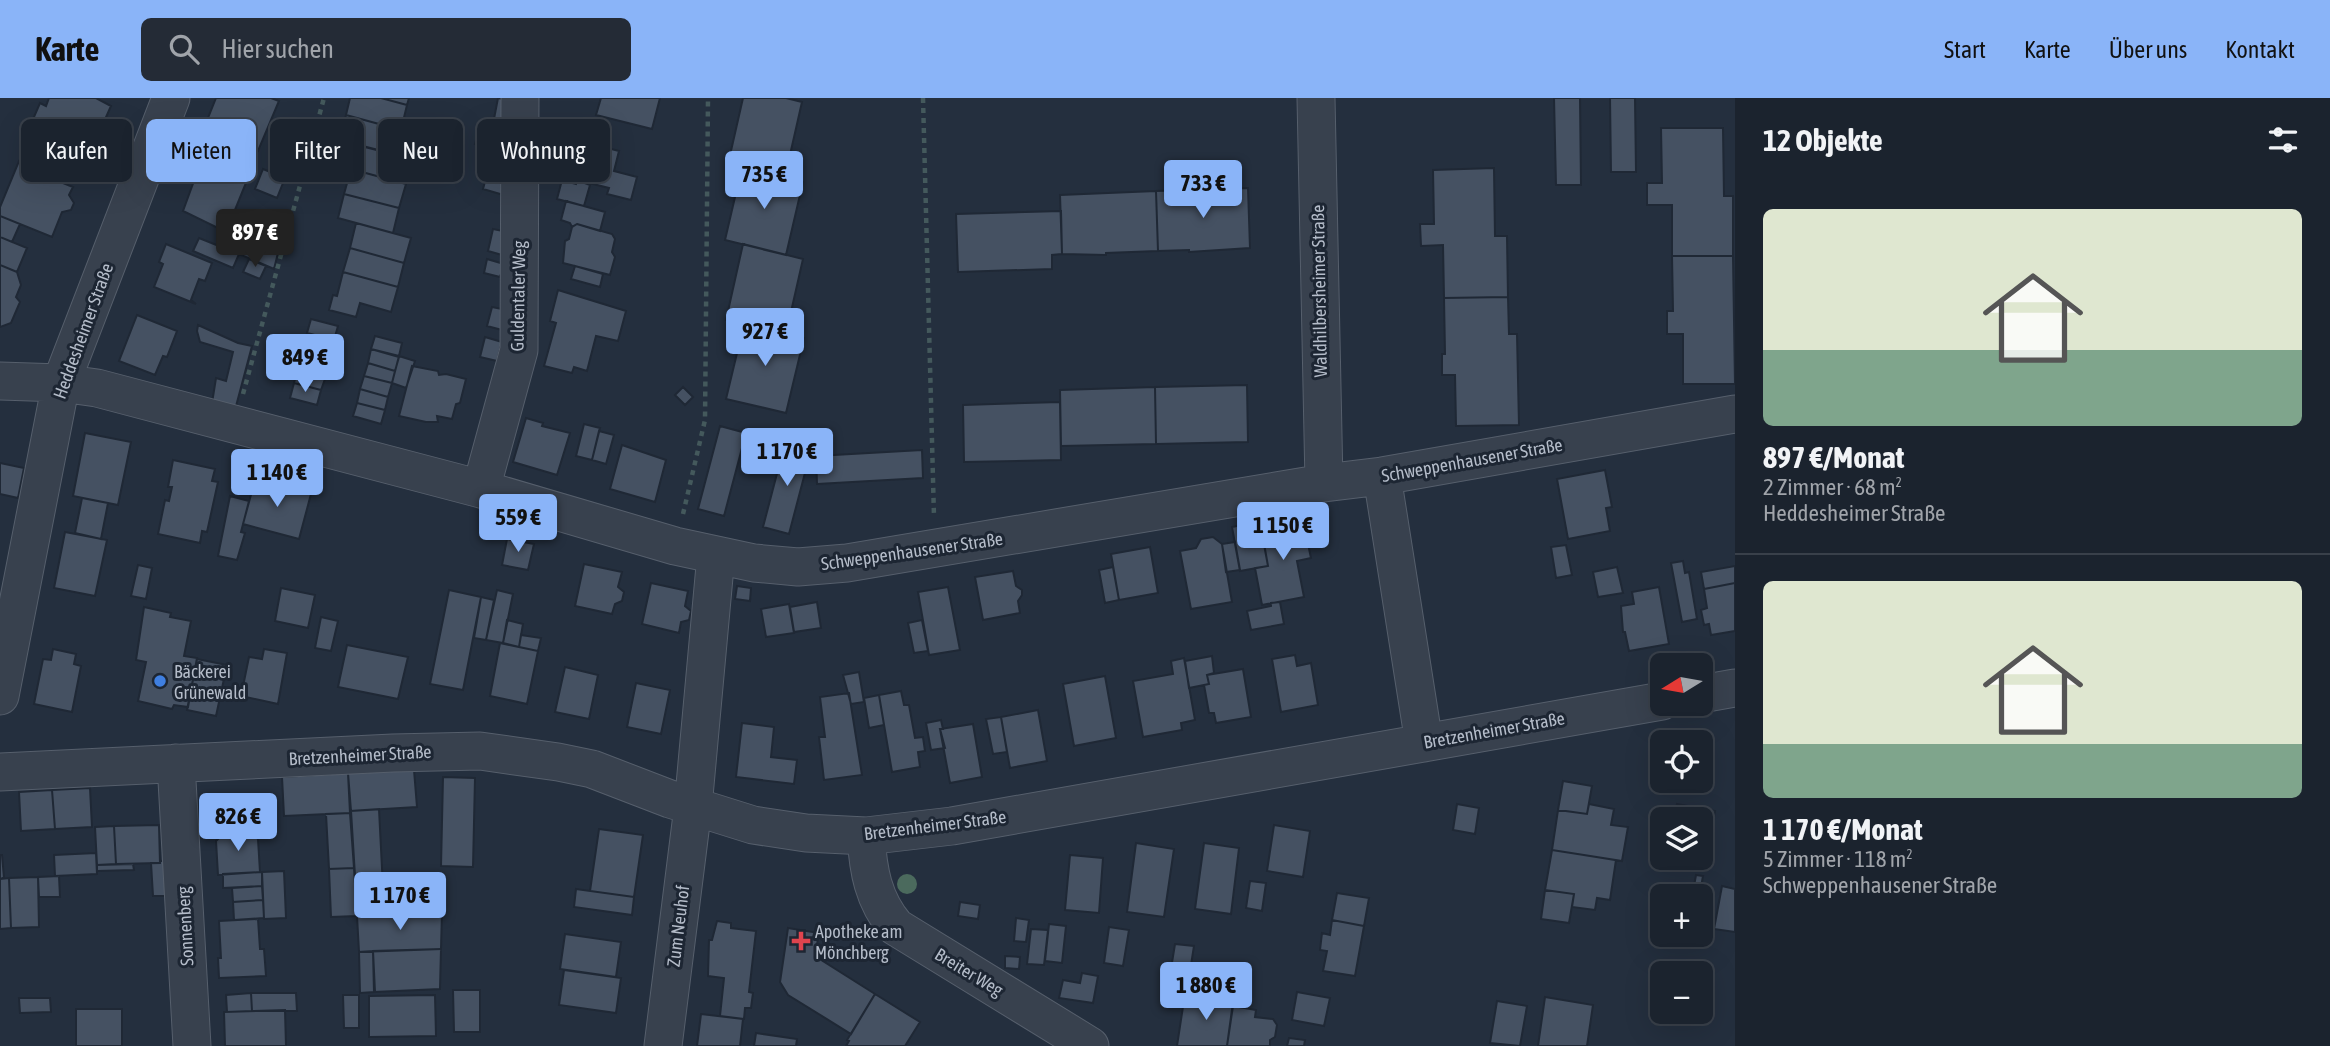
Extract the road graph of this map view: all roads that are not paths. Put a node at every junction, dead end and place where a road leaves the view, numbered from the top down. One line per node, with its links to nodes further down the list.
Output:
1 (171, 98): 5 (street, Heddesheimer Straße)
2 (520, 98): 9 (street, Guldentaler Weg)
3 (1316, 98): 8 (street, Waldhilbersheimer Straße)
4 (0, 382): 5 (street, Schweppenhausener Straße)
5 (61, 383): 9 (street, Schweppenhausener Straße); 13 (street, Heddesheimer Straße)
6 (1735, 414): 7 (street, Schweppenhausener Straße)
7 (1382, 476): 8 (street, Schweppenhausener Straße); 15 (street)
8 (1324, 483): 10 (street, Schweppenhausener Straße)
9 (481, 489): 10 (street, Schweppenhausener Straße)
10 (716, 555): 18 (street, Zum Neuhof)
11 (1735, 688): 12 (street)
12 (1713, 692)
13 (0, 696)
14 (1650, 703): 15 (street, Bretzenheimer Straße)
15 (1424, 743): 19 (street, Bretzenheimer Straße)
16 (176, 763): 17 (street, Bretzenheimer Straße); 18 (street, Bretzenheimer Straße); 20 (street, Sonnenberg)
17 (0, 772)
18 (693, 807): 19 (street, Bretzenheimer Straße); 21 (street, Zum Neuhof)
19 (866, 836): 22 (street, Breiter Weg)
20 (192, 1046)
21 (663, 1046)
22 (1090, 1046)

